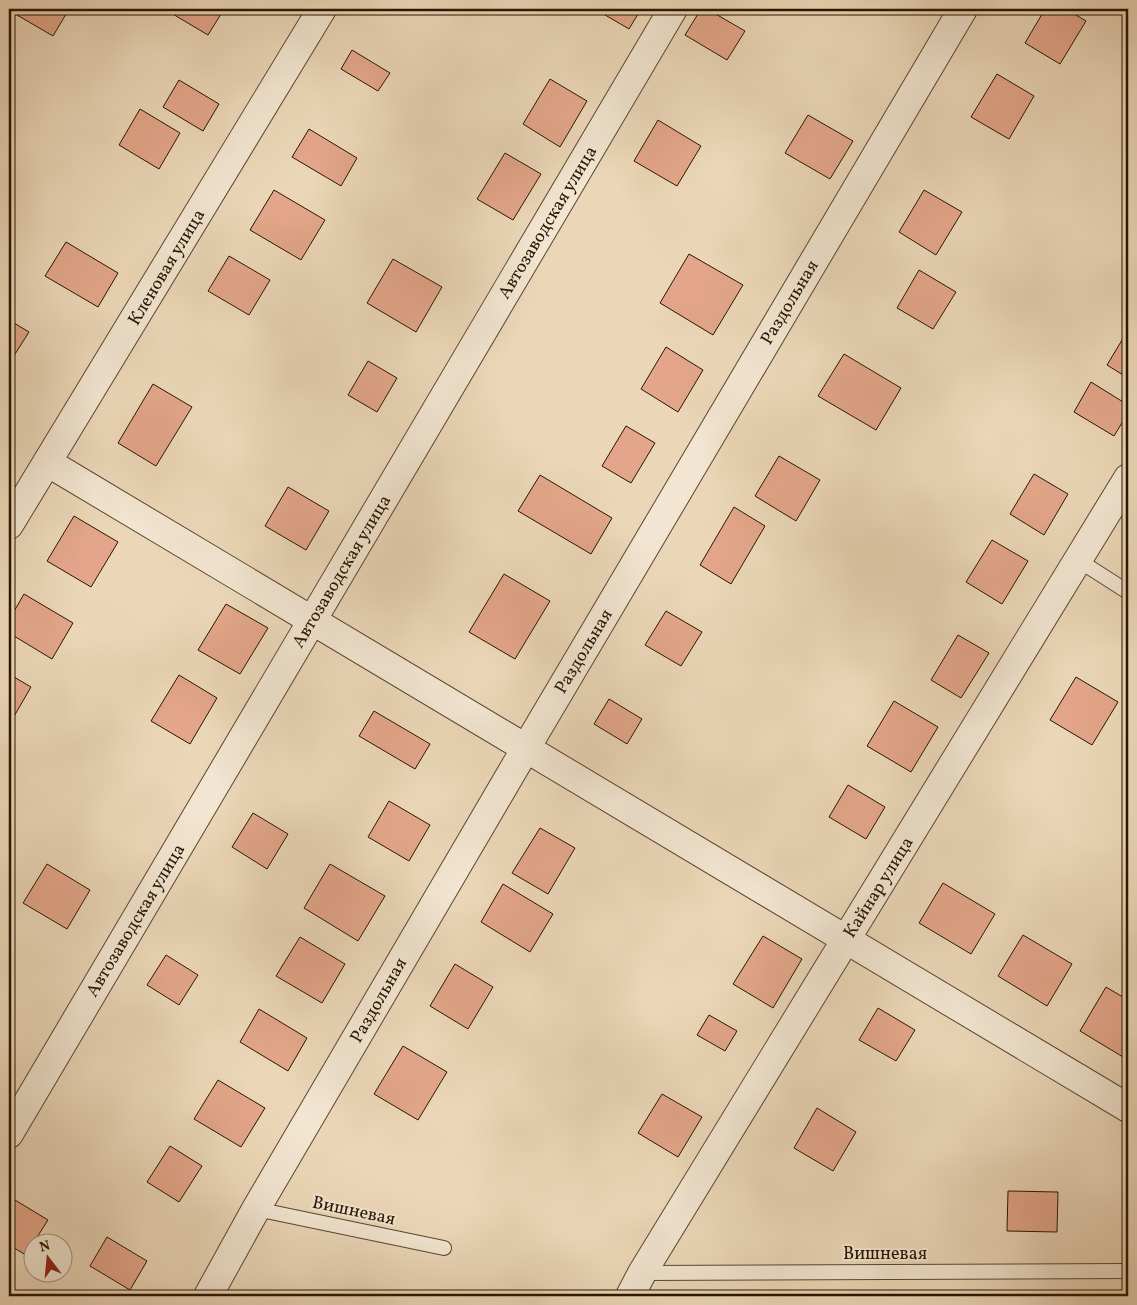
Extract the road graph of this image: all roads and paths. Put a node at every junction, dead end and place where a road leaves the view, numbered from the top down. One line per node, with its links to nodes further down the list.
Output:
1 (322, 9): 4 (street, Кленовая улица)
2 (673, 9): 9 (street, Автозаводская улица)
3 (963, 9): 10 (street, Раздольная)
4 (47, 462): 6 (street, Кленовая улица); 9 (street)
5 (1128, 478): 7 (street, Кайнар улица)
6 (9, 525)
7 (1078, 560): 8 (lane); 11 (street, Кайнар улица)
8 (1128, 592)
9 (312, 621): 10 (street); 13 (street, Автозаводская улица)
10 (526, 748): 11 (street); 14 (street, Раздольная)
11 (846, 939): 12 (street); 17 (street, Кайнар улица)
12 (1128, 1108)
13 (9, 1134)
14 (256, 1209): 15 (lane, Вишневая); 18 (street, Раздольная)
15 (444, 1248)
16 (1128, 1271): 17 (lane, Вишневая)
17 (636, 1284)
18 (208, 1296)

